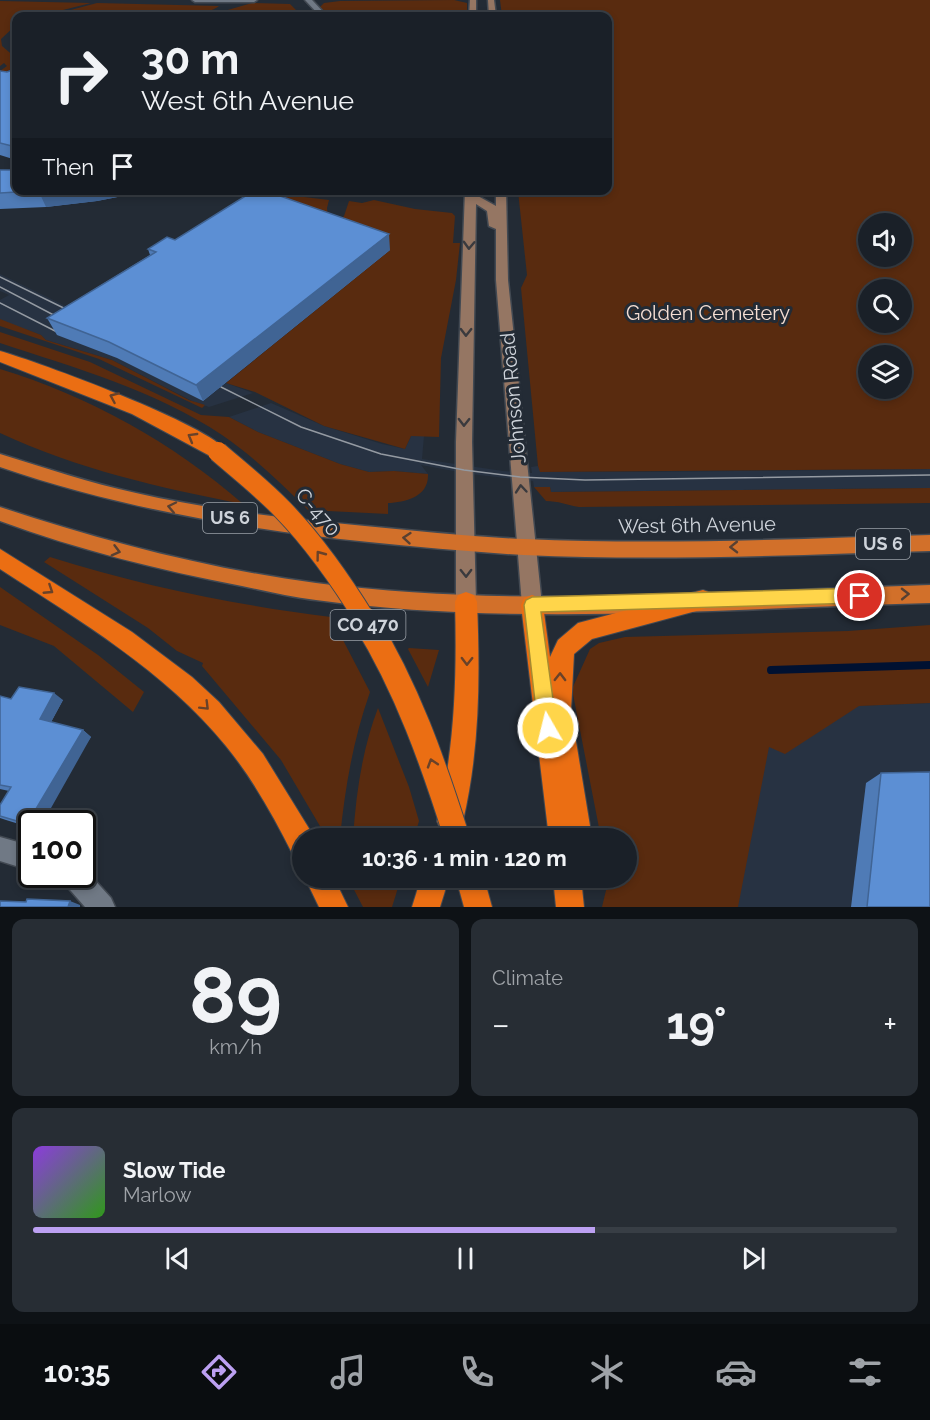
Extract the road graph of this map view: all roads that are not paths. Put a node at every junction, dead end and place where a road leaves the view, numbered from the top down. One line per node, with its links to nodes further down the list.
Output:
1 (195, 0): 2 (street)
2 (254, 0)
3 (307, 0): 4 (street); 5 (street)
4 (304, 10)
5 (320, 12)
6 (471, 195): 13 (main road, one-way to 13)
7 (474, 195): 9 (main road)
8 (501, 195): 9 (main road, Johnson Road)
9 (502, 280): 15 (main road, Johnson Road, one-way to 9)
10 (0, 356): 23 (highway, C-470 / CO 470, one-way to 10, bridge)
11 (0, 460): 13 (highway, US 6, one-way to 11)
12 (0, 514): 19 (highway, one-way to 19)
13 (465, 543): 15 (highway, West 6th Avenue / US 6); 19 (main road, one-way to 19)
14 (930, 543): 15 (highway, West 6th Avenue / US 6, one-way to 15)
15 (526, 547): 20 (main road, Johnson Road)
16 (0, 558): 21 (highway, one-way to 21)
17 (930, 594): 18 (highway, one-way to 17)
18 (703, 600): 20 (highway); 25 (highway, one-way to 18)
19 (466, 602): 20 (highway); 22 (highway, one-way to 22)
20 (532, 605): 24 (highway)
21 (294, 828)
22 (448, 828)
23 (454, 828)
24 (561, 828)
25 (578, 828)
26 (0, 849): 27 (street)
27 (18, 855)
28 (86, 888): 34 (street)
29 (324, 888): 35 (highway)
30 (432, 888): 36 (highway)
31 (473, 888): 37 (highway)
32 (568, 888): 38 (highway)
33 (579, 888): 39 (highway)
34 (102, 907)
35 (334, 907)
36 (426, 907)
37 (478, 907)
38 (570, 907)
39 (578, 907)

